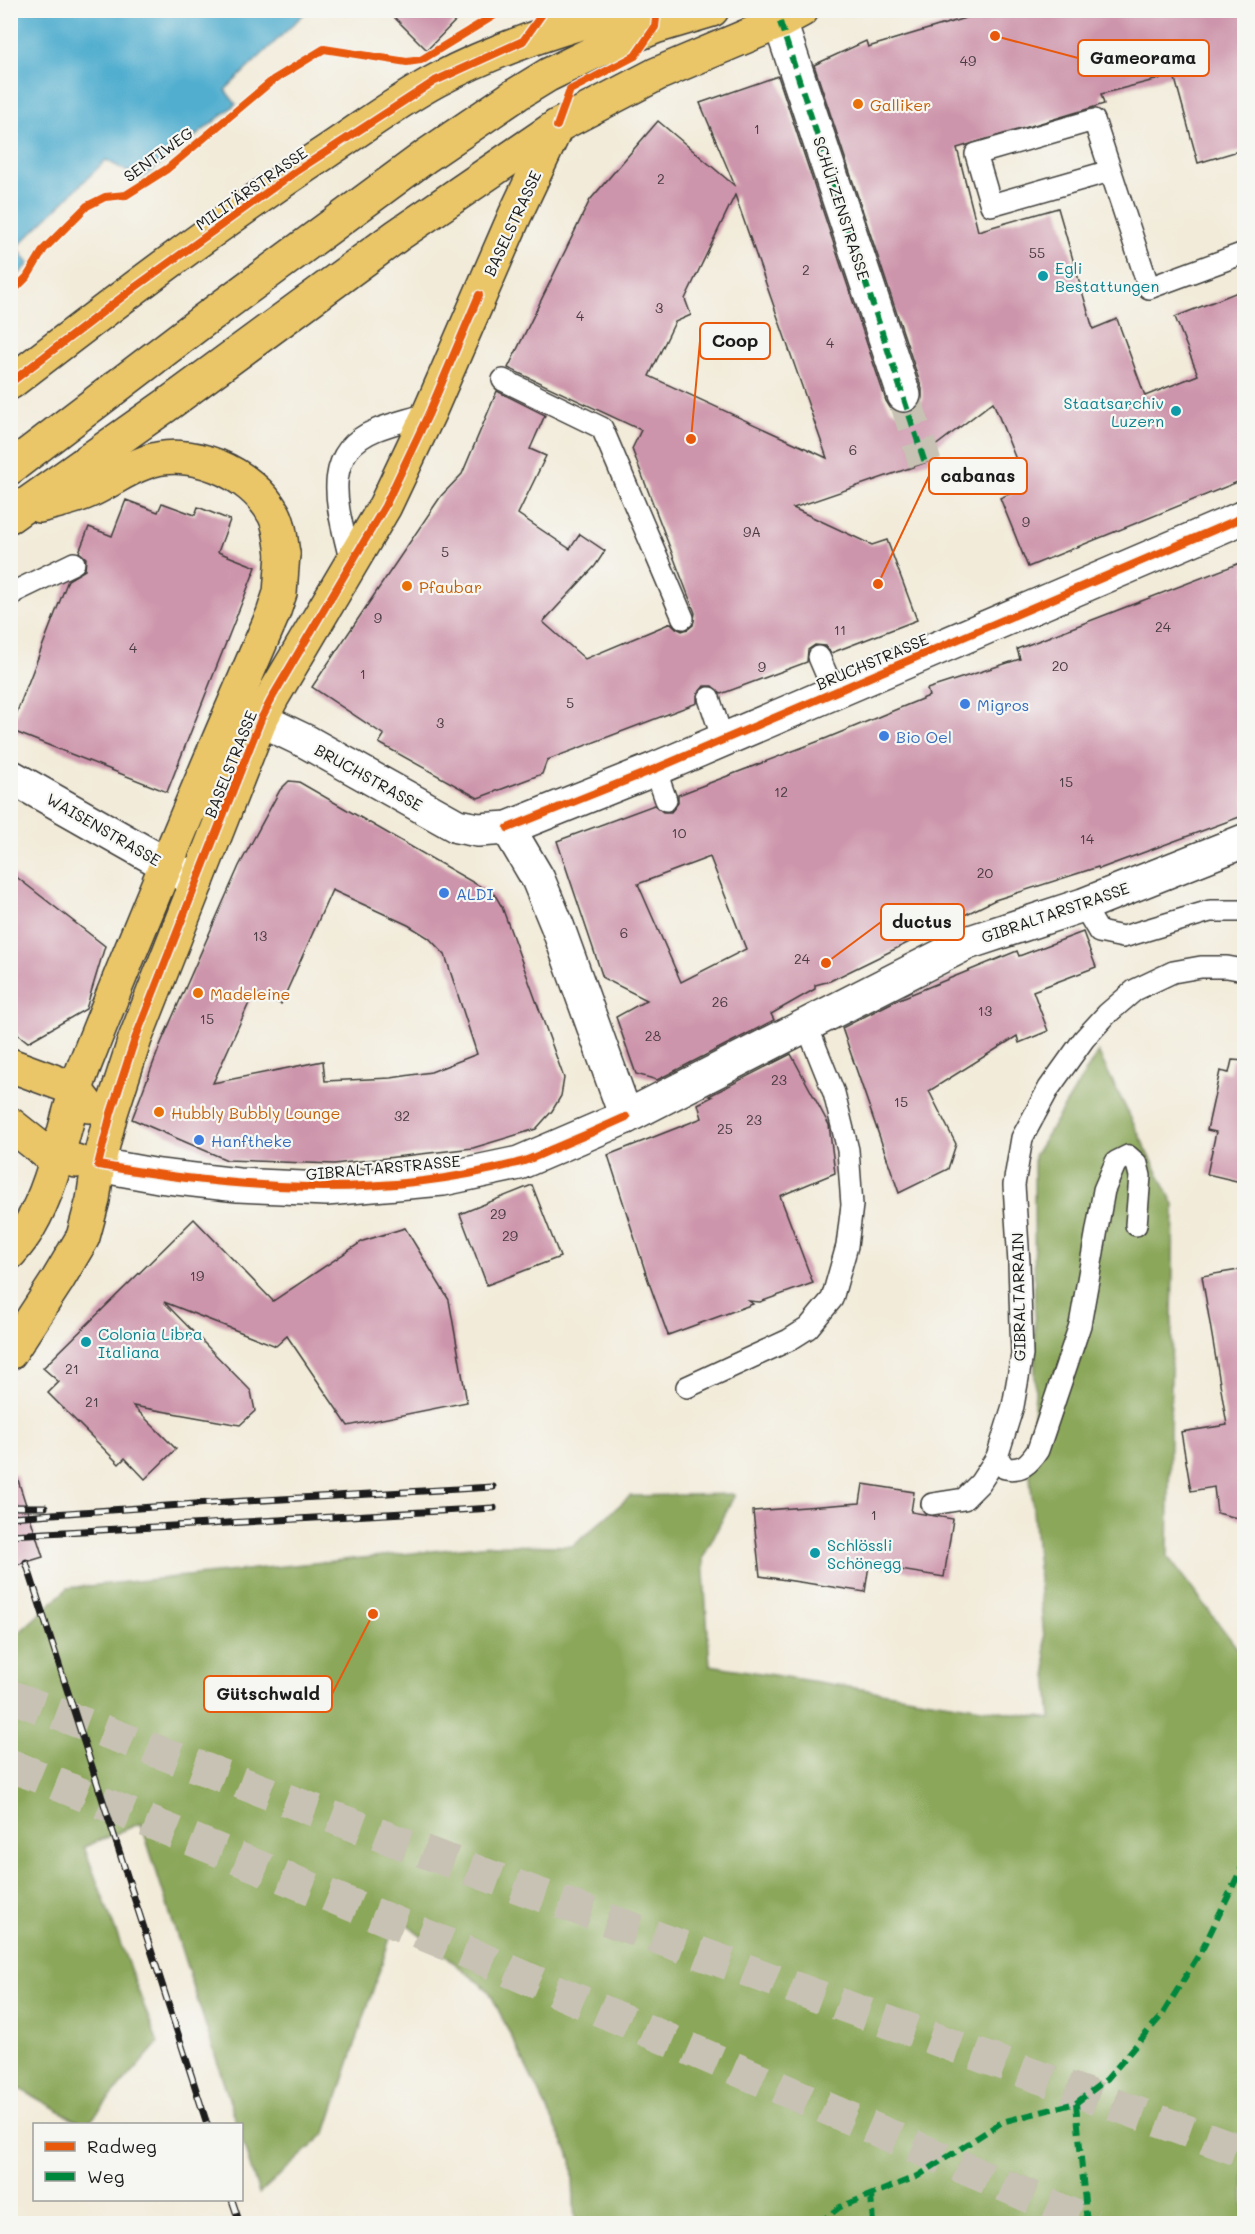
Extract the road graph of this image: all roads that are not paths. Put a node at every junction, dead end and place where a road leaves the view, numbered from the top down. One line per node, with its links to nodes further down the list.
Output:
1 (712, 10): 3 (main road)
2 (791, 16): 4 (main road); 9 (street, SCHÜTZENSTRASSE)
3 (642, 19): 8 (main road, MILITÄRSTRASSE); 11 (main road)
4 (557, 126): 10 (main road, BASELSTRASSE); 12 (main road)
5 (1110, 171): 5 (lane); 6 (lane)
6 (1245, 253)
7 (502, 380): 17 (lane)
8 (10, 383)
9 (904, 394)
10 (429, 413): 15 (main road, BASELSTRASSE); 15 (lane)
11 (10, 468)
12 (14, 514): 21 (main road, BASELSTRASSE)
13 (1245, 517): 19 (street, BRUCHSTRASSE)
14 (74, 563): 16 (lane)
15 (351, 564): 21 (main road, BASELSTRASSE)
16 (10, 597)
17 (683, 618)
18 (819, 657): 19 (lane)
19 (834, 692): 22 (street, BRUCHSTRASSE)
20 (709, 698): 22 (lane)
21 (247, 713): 26 (street, BRUCHSTRASSE); 28 (main road, BASELSTRASSE); 29 (main road, BASELSTRASSE)
22 (723, 740): 23 (street, BRUCHSTRASSE)
23 (655, 769): 25 (lane); 26 (street, BRUCHSTRASSE)
24 (10, 776): 28 (street, WAISENSTRASSE)
25 (666, 800)
26 (508, 828): 36 (street)
27 (1245, 841): 30 (street, GIBRALTARSTRASSE)
28 (165, 864): 29 (street, WAISENSTRASSE); 35 (main road, BASELSTRASSE)
29 (197, 882): 39 (main road, BASELSTRASSE)
30 (1083, 905): 31 (lane); 33 (street, GIBRALTARSTRASSE)
31 (1245, 911)
32 (1245, 970): 44 (lane, GIBRALTARRAIN)
33 (807, 1026): 36 (street, GIBRALTARSTRASSE); 43 (lane)
34 (10, 1065): 35 (main road)
35 (75, 1089): 38 (main road, BASELSTRASSE); 39 (main road)
36 (626, 1117): 39 (street, GIBRALTARSTRASSE)
37 (10, 1124): 38 (main road)
38 (56, 1158): 39 (main road); 41 (main road, BASELSTRASSE)
39 (98, 1165): 42 (main road, BASELSTRASSE)
40 (1136, 1225): 44 (lane)
41 (10, 1253)
42 (10, 1353)
43 (687, 1387)
44 (997, 1457): 45 (lane, GIBRALTARRAIN)
45 (932, 1504)

